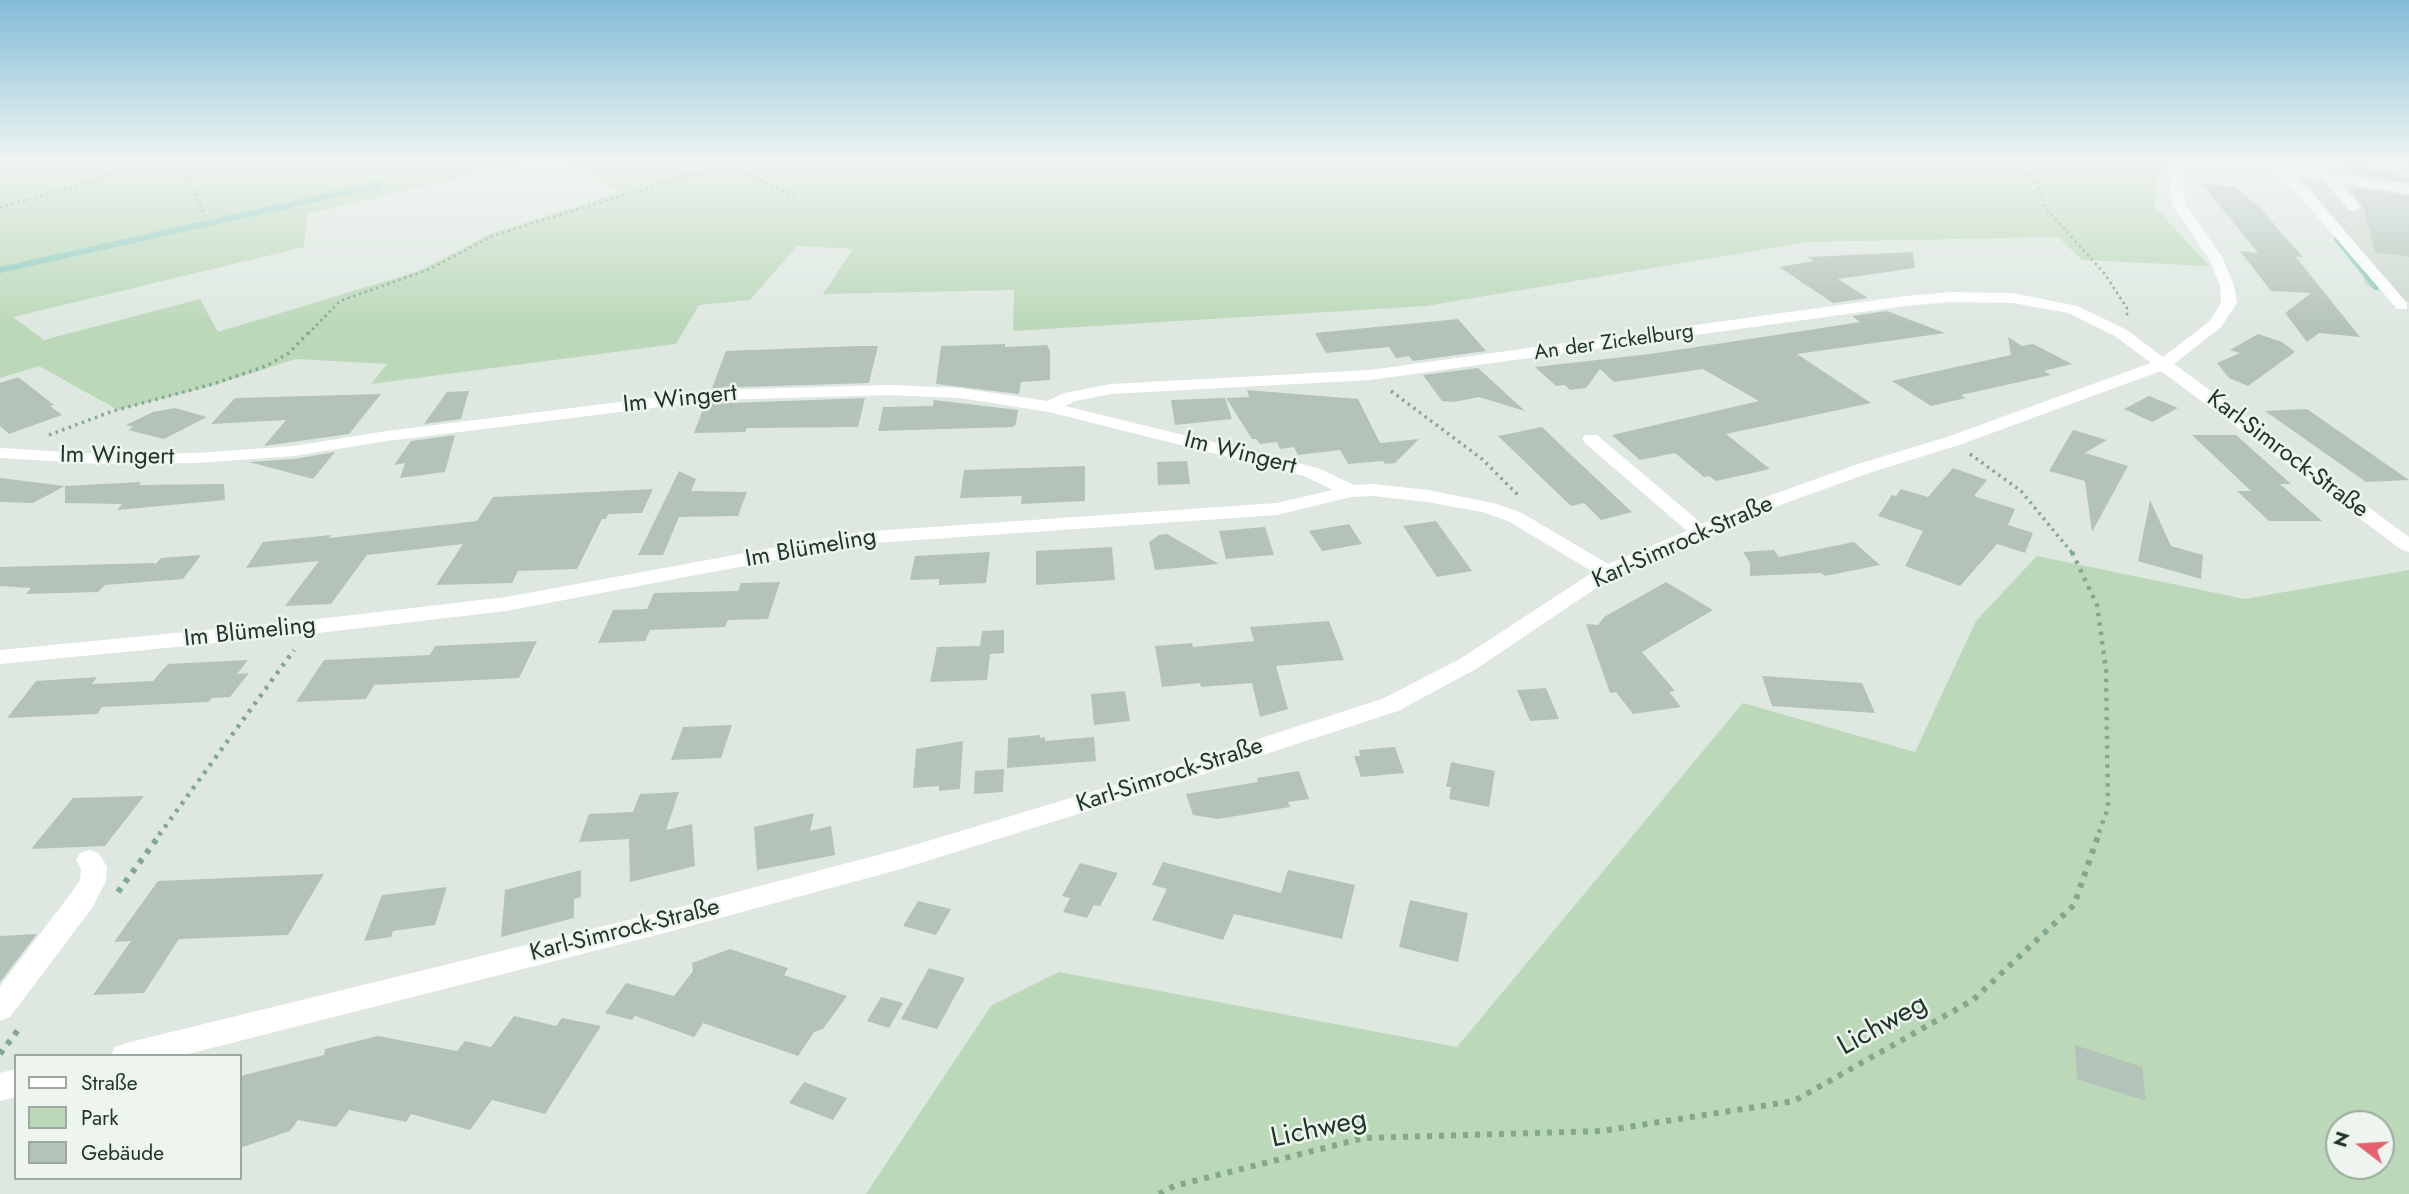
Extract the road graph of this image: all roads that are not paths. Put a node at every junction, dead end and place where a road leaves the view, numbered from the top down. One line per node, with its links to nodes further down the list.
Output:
1 (2187, 217): 4 (street, Karl-Simrock-Straße)
2 (2325, 217): 3 (street)
3 (2402, 306)
4 (2164, 364): 5 (street, An der Zickelburg); 9 (street, Karl-Simrock-Straße); 10 (street, Karl-Simrock-Straße)
5 (1049, 407): 7 (street, Im Wingert); 8 (street, Im Wingert)
6 (1591, 439): 9 (street)
7 (2, 453)
8 (1351, 491): 11 (street, Im Blümeling); 12 (street, Im Blümeling)
9 (1700, 532): 11 (street, Karl-Simrock-Straße)
10 (2409, 546)
11 (1606, 572): 15 (street, Karl-Simrock-Straße)
12 (0, 657)
13 (89, 860): 14 (street)
14 (0, 1008)
15 (135, 1054)

